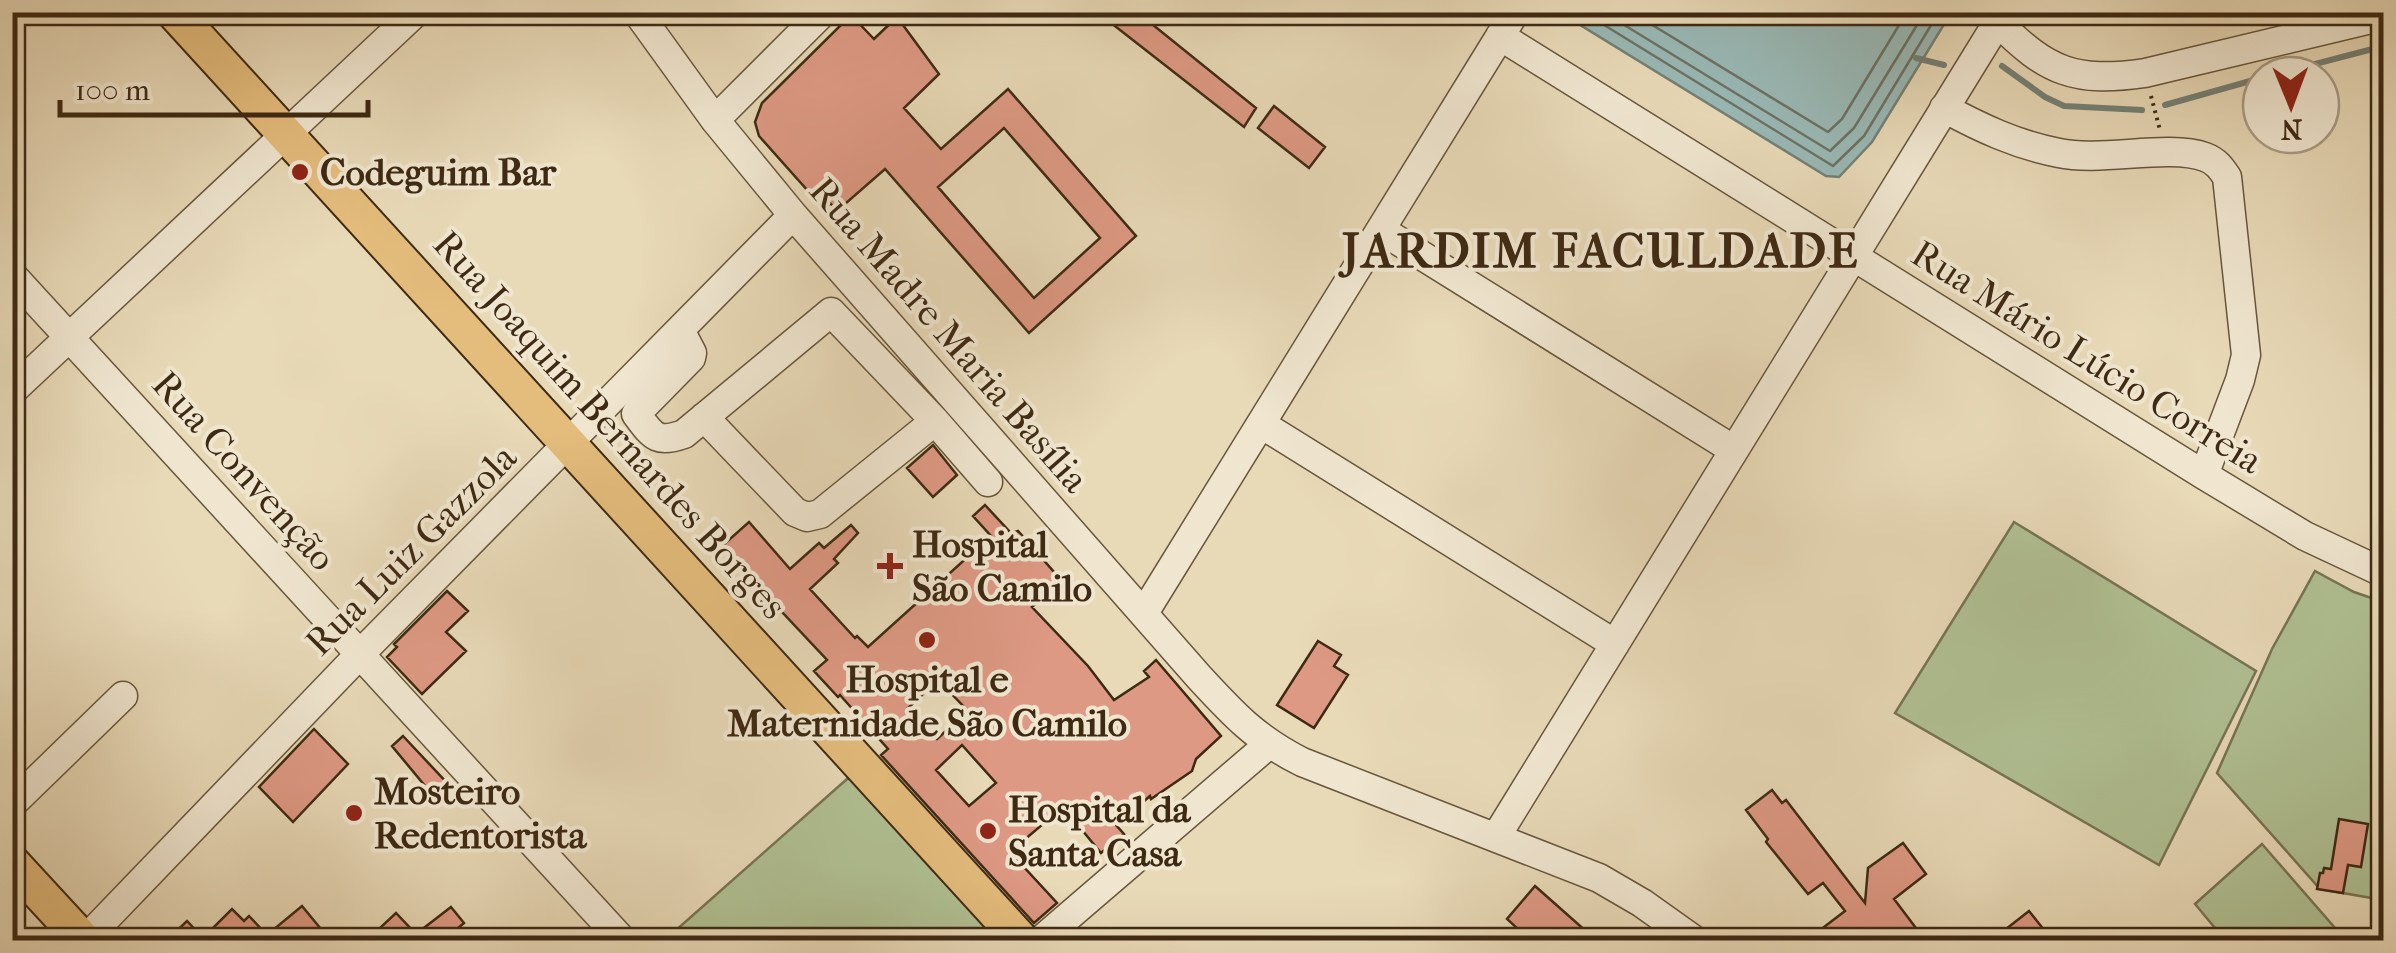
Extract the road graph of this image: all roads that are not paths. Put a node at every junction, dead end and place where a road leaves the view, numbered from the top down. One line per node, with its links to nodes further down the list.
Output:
1 (174, 12): 10 (main road, Rua Joaquim Bernardes Borges)
2 (416, 12): 10 (street)
3 (637, 12): 9 (street, Rua Madre Maria Basília)
4 (822, 12): 9 (street)
5 (2384, 16): 6 (street)
6 (2001, 17): 8 (street)
7 (1508, 24): 12 (street); 13 (street, Rua Mário Lúcio Correia)
8 (1944, 108): 13 (street); 23 (street)
9 (715, 120): 11 (street, Rua Madre Maria Basília)
10 (286, 133): 15 (street); 21 (main road, Rua Joaquim Bernardes Borges)
11 (793, 215): 17 (street, Rua Luiz Gazzola); 26 (street, Rua Madre Maria Basília)
12 (1381, 230): 20 (street); 22 (street)
13 (1854, 256): 22 (street); 23 (street, Rua Mário Lúcio Correia)
14 (12, 274): 15 (street, Rua Convenção)
15 (70, 336): 16 (street); 28 (street, Rua Convenção)
16 (12, 391)
17 (626, 405): 18 (street); 21 (street, Rua Luiz Gazzola)
18 (704, 417): 19 (street); 19 (street)
19 (935, 421): 24 (street)
20 (1261, 424): 26 (street); 27 (street)
21 (568, 443): 28 (street, Rua Luiz Gazzola); 36 (main road, Rua Joaquim Bernardes Borges)
22 (1734, 450): 27 (street)
23 (2204, 475): 25 (street, Rua Mário Lúcio Correia)
24 (988, 482)
25 (2384, 574)
26 (1144, 613): 30 (street, Rua Madre Maria Basília)
27 (1615, 644): 32 (street)
28 (360, 654): 34 (street, Rua Luiz Gazzola); 35 (street, Rua Convenção)
29 (122, 696): 31 (street)
30 (1268, 745): 32 (street, Rua Madre Maria Basília); 37 (street)
31 (12, 804)
32 (1496, 837): 38 (street, Rua Madre Maria Basília)
33 (12, 863): 34 (main road)
34 (84, 940)
35 (622, 940)
36 (1022, 940)
37 (1041, 940)
38 (1694, 940)

